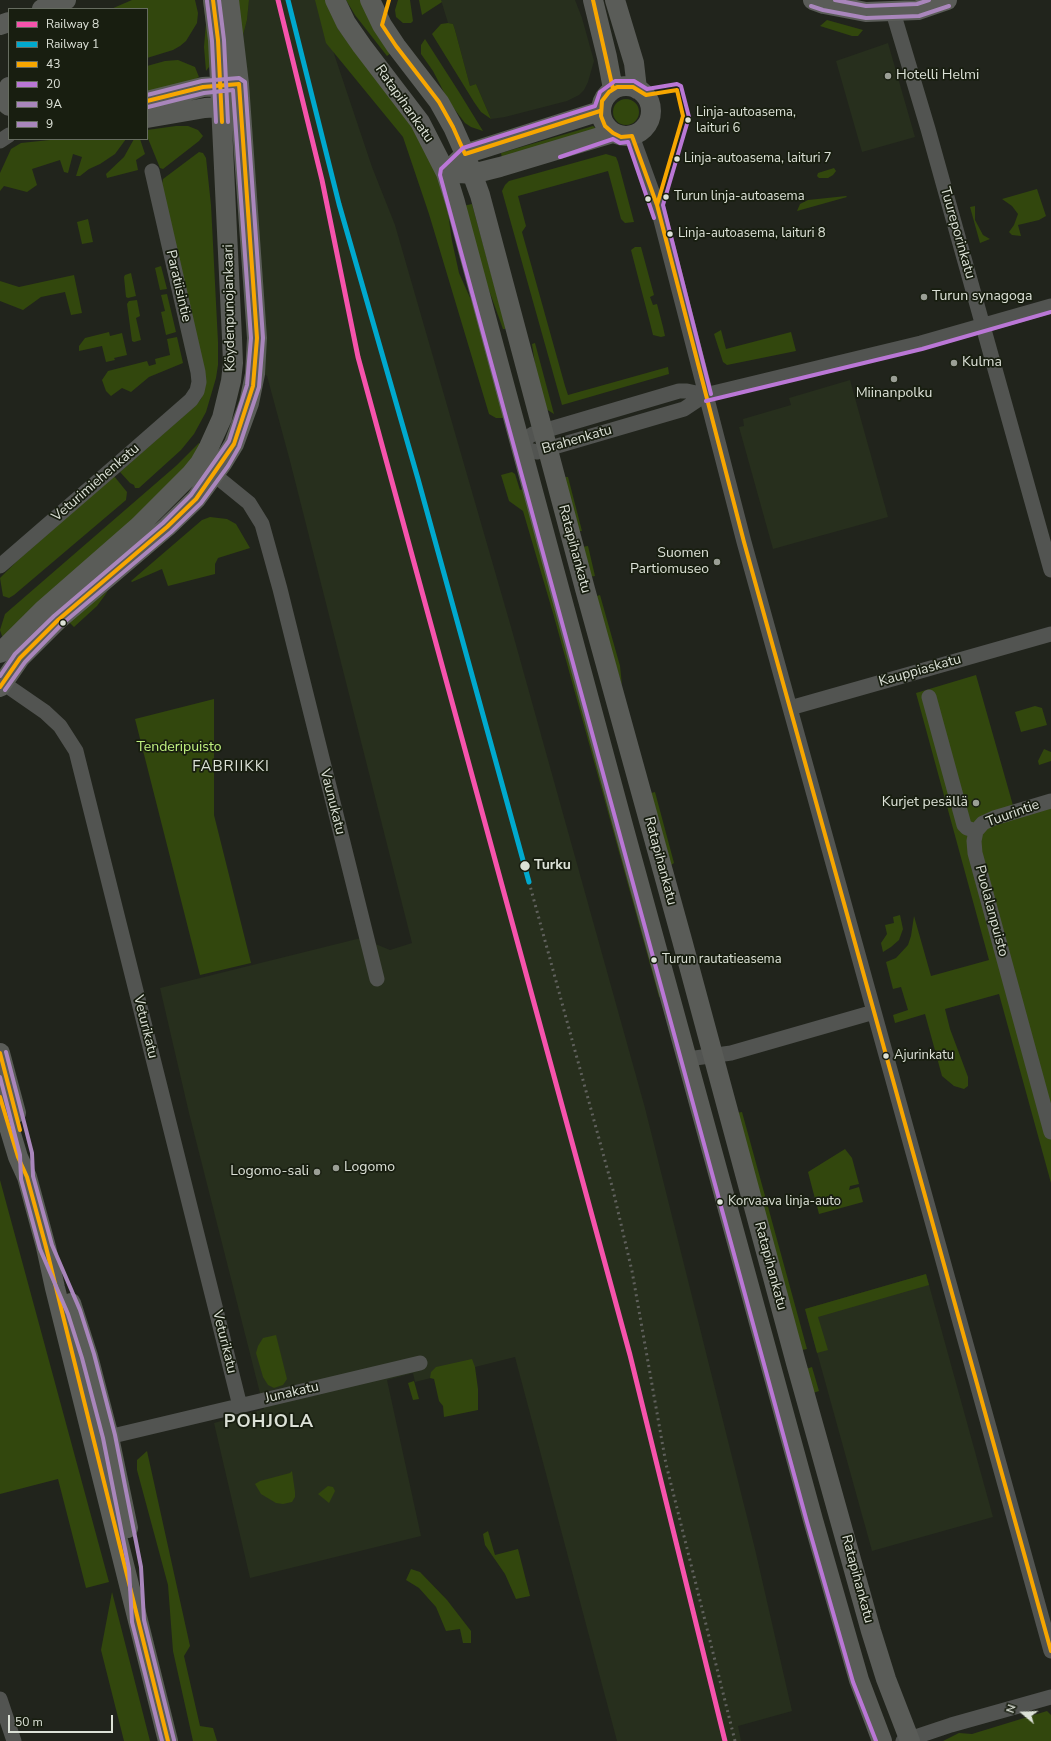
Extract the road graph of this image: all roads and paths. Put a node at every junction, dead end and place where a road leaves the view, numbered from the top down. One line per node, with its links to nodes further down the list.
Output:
1 (66, 0): 10 (main road)
2 (214, 0): 12 (main road)
3 (229, 0): 12 (main road)
4 (335, 0): 22 (main road, Ratapihankatu)
5 (370, 0): 20 (main road, Ratapihankatu)
6 (593, 0): 13 (main road)
7 (615, 0): 14 (main road)
8 (813, 0): 11 (main road)
9 (947, 0): 11 (main road)
10 (45, 8)
11 (893, 12): 25 (street, Tuureporinkatu)
12 (230, 85): 15 (main road); 16 (main road, Köydenpunojankaari)
13 (613, 89): 14 (main road); 17 (main road)
14 (637, 89): 19 (main road)
15 (148, 101)
16 (231, 106): 18 (main road); 30 (main road, Köydenpunojankaari)
17 (600, 111): 19 (main road); 20 (main road)
18 (148, 118)
19 (622, 135): 23 (main road); 26 (street)
20 (465, 154): 22 (main road); 23 (main road, Ratapihankatu)
21 (152, 171): 27 (street, Paratiisintie)
22 (446, 173): 23 (main road); 29 (main road, Ratapihankatu)
23 (472, 174): 28 (main road, Ratapihankatu)
24 (1051, 306): 25 (street, Brahenkatu)
25 (983, 325): 26 (street, Brahenkatu); 32 (street, Tuureporinkatu)
26 (705, 395): 28 (street, Brahenkatu); 37 (street)
27 (191, 400): 31 (street, Veturimiehenkatu)
28 (545, 440): 29 (street, Brahenkatu); 43 (main road, Ratapihankatu)
29 (520, 448): 44 (main road, Ratapihankatu)
30 (207, 469): 34 (main road, Köydenpunojankaari); 35 (main road, Köydenpunojankaari); 40 (street, Vaunukatu)
31 (0, 566)
32 (1051, 570)
33 (1051, 634): 37 (street, Kauppiaskatu)
34 (0, 654)
35 (1, 683): 49 (street, Veturikatu)
36 (929, 697): 39 (street)
37 (790, 708): 41 (street)
38 (1051, 801): 39 (street, Tuurintie)
39 (976, 831): 46 (street, Puolalanpuisto)
40 (377, 979)
41 (874, 1012): 43 (street); 51 (street)
42 (0, 1053): 47 (main road)
43 (714, 1056): 44 (street); 54 (main road, Ratapihankatu)
44 (688, 1060): 57 (main road, Ratapihankatu)
45 (0, 1097): 47 (main road)
46 (1051, 1132)
47 (27, 1177): 50 (main road)
48 (420, 1363): 49 (street, Junakatu)
49 (240, 1406): 50 (street, Junakatu)
50 (101, 1439): 56 (main road)
51 (1051, 1651)
52 (1051, 1697): 54 (street)
53 (0, 1699): 55 (street)
54 (908, 1740)
55 (14, 1741)
56 (168, 1741)
57 (882, 1741)

